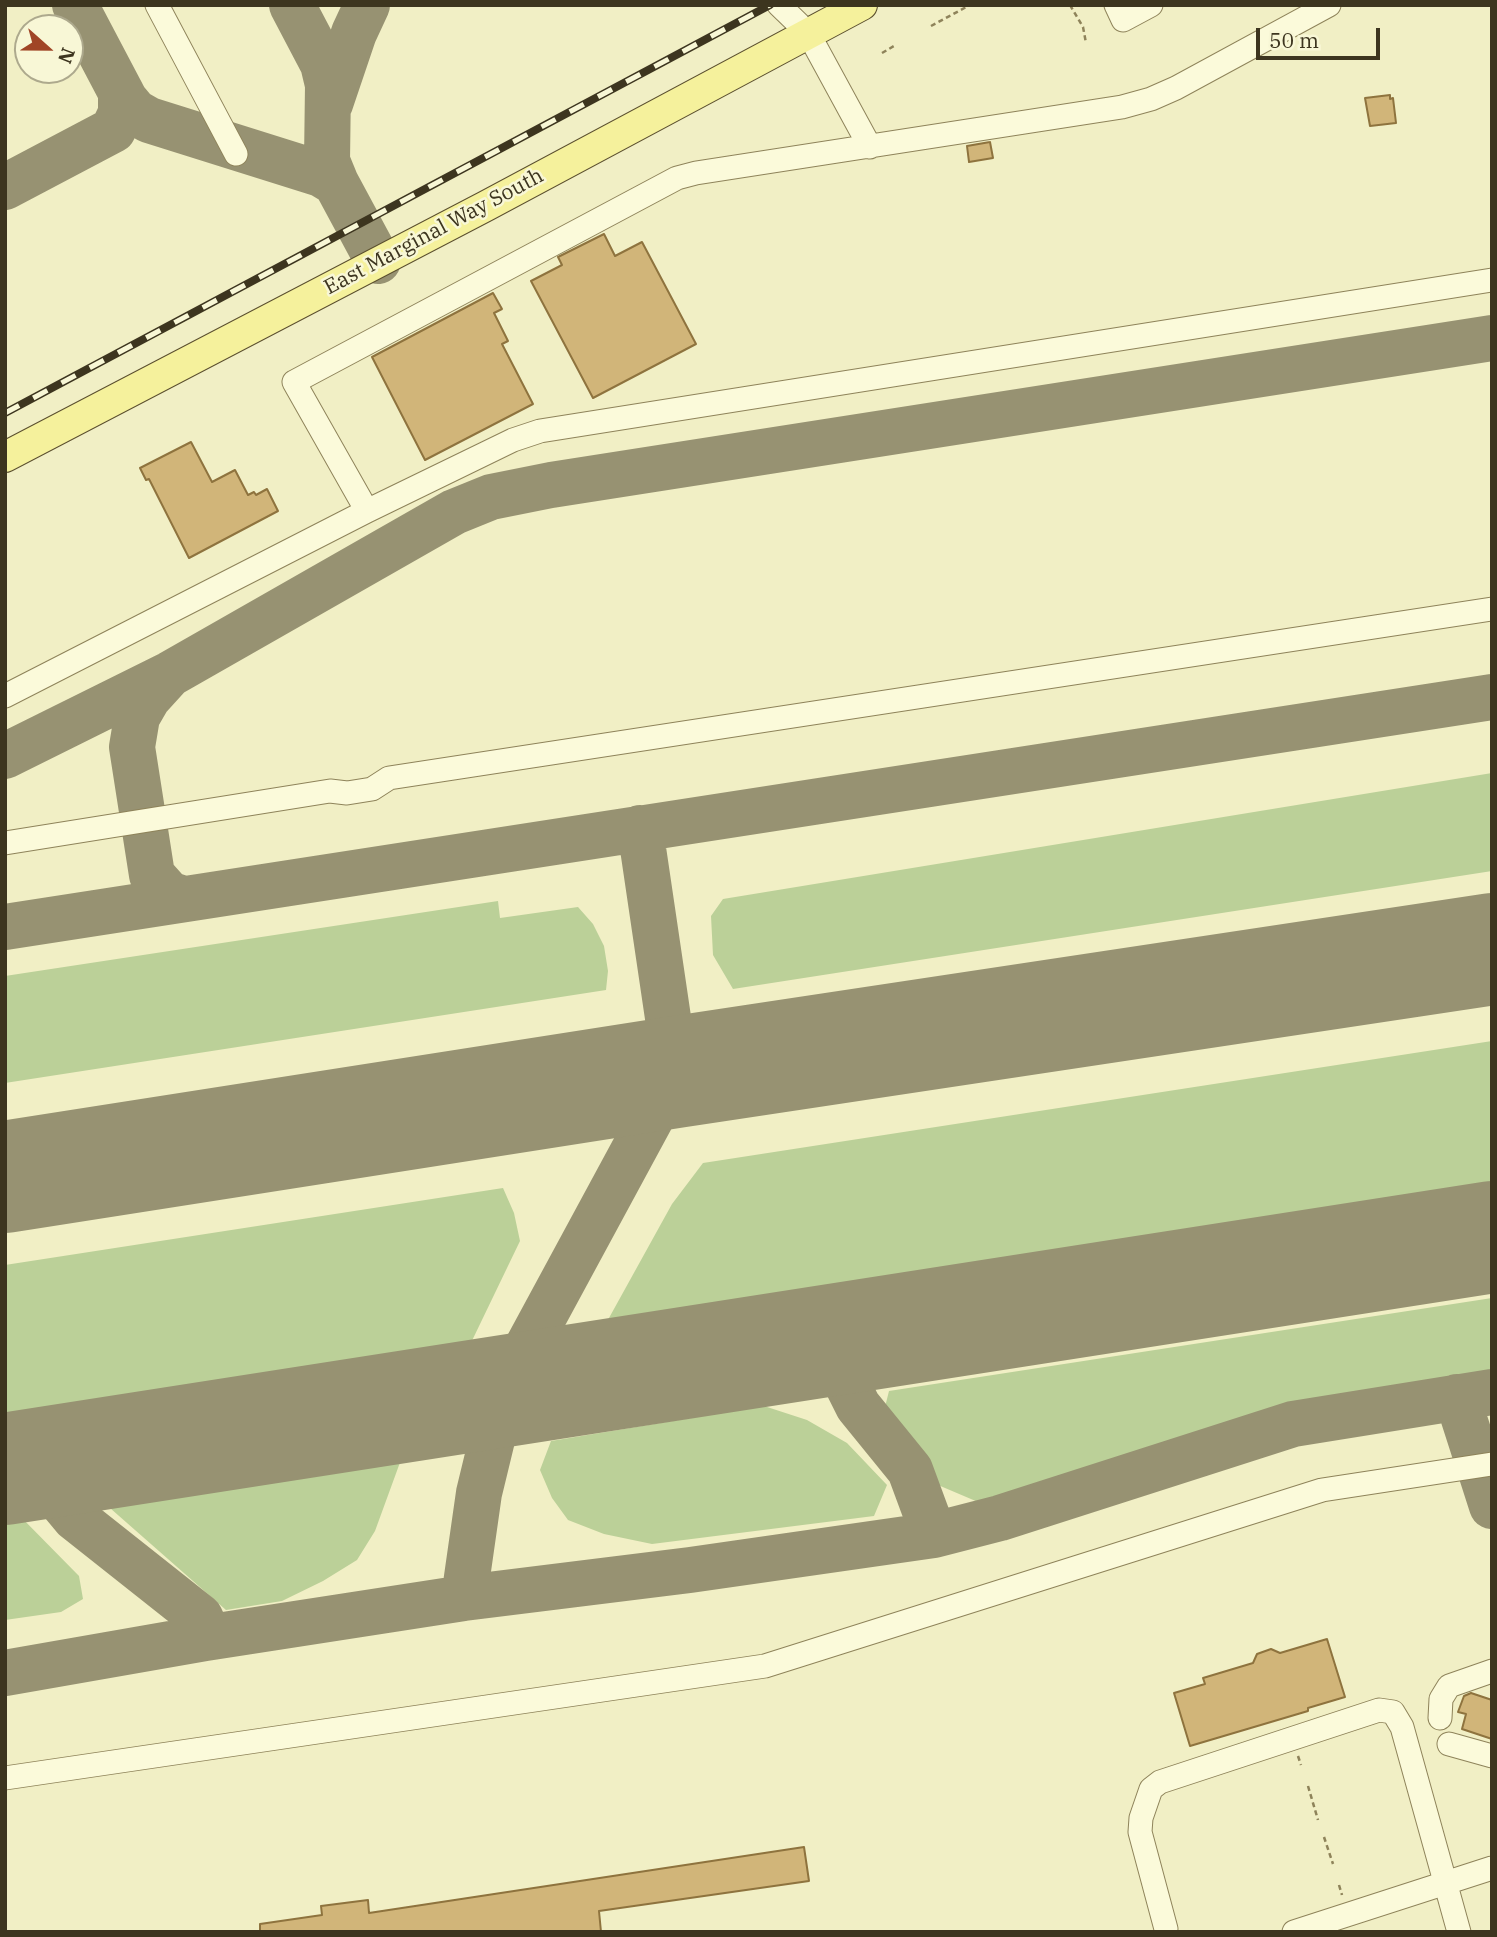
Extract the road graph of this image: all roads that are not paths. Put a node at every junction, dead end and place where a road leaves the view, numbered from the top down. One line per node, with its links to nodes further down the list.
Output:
1 (157, 5): 9 (lane)
2 (779, 5): 7 (lane)
3 (862, 5): 7 (main road, East Marginal Way South)
4 (1116, 5): 5 (lane)
5 (1151, 5)
6 (1329, 5): 8 (lane)
7 (808, 33): 8 (lane); 11 (main road, East Marginal Way South)
8 (870, 147): 12 (lane)
9 (236, 154)
10 (1492, 280): 12 (lane)
11 (5, 457)
12 (367, 511): 14 (lane)
13 (1492, 609): 15 (lane)
14 (5, 696)
15 (5, 843)
16 (1492, 1464): 21 (lane)
17 (1492, 1671): 18 (lane)
18 (1440, 1718)
19 (1449, 1744): 20 (lane)
20 (1492, 1756)
21 (5, 1778)
22 (1492, 1868): 23 (lane)
23 (1446, 1884): 24 (lane); 25 (lane); 26 (lane)
24 (1166, 1928)
25 (1294, 1932)
26 (1459, 1932)

